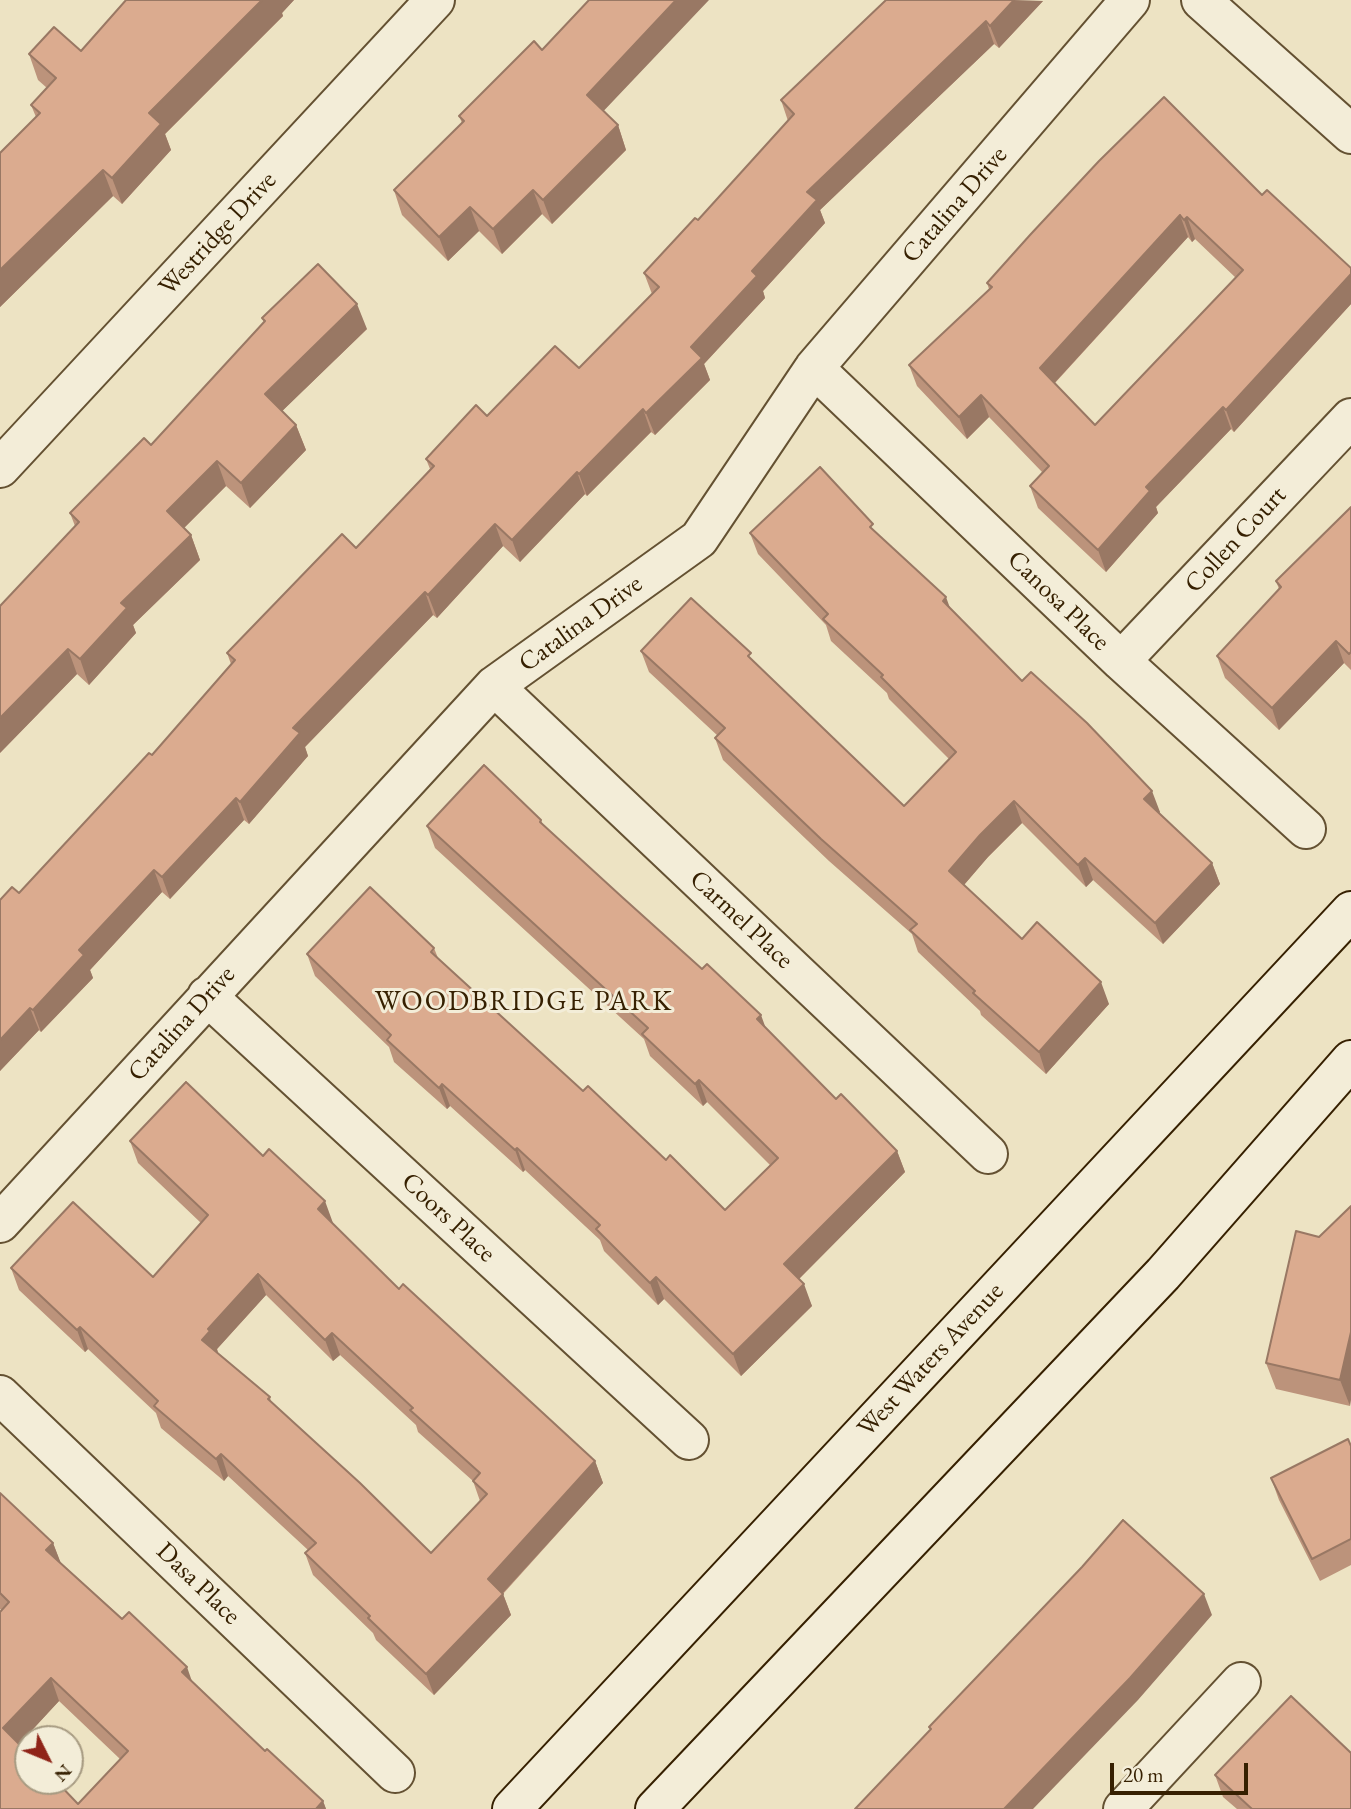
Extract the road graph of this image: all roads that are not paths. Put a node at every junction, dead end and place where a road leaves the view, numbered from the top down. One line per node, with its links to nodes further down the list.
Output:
1 (435, 0): 7 (street, Westridge Drive)
2 (1130, 0): 5 (street, Catalina Drive)
3 (1201, 0): 4 (street)
4 (1351, 134)
5 (814, 368): 8 (street, Canosa Place); 9 (street, Catalina Drive)
6 (1351, 418): 8 (street, Collen Court)
7 (0, 468)
8 (1121, 661): 10 (street, Canosa Place)
9 (494, 686): 12 (street, Catalina Drive); 14 (street, Carmel Place)
10 (1306, 829)
11 (1351, 911): 19 (street, West Waters Avenue)
12 (207, 996): 15 (street, Catalina Drive); 17 (street, Coors Place)
13 (1351, 1060): 24 (street)
14 (988, 1154)
15 (0, 1223)
16 (0, 1395): 20 (street, Dasa Place)
17 (689, 1440)
18 (1241, 1682): 21 (street)
19 (583, 1734): 22 (street, West Waters Avenue); 23 (street)
20 (395, 1773)
21 (1139, 1803)
22 (512, 1809)
23 (534, 1809)
24 (655, 1809)

